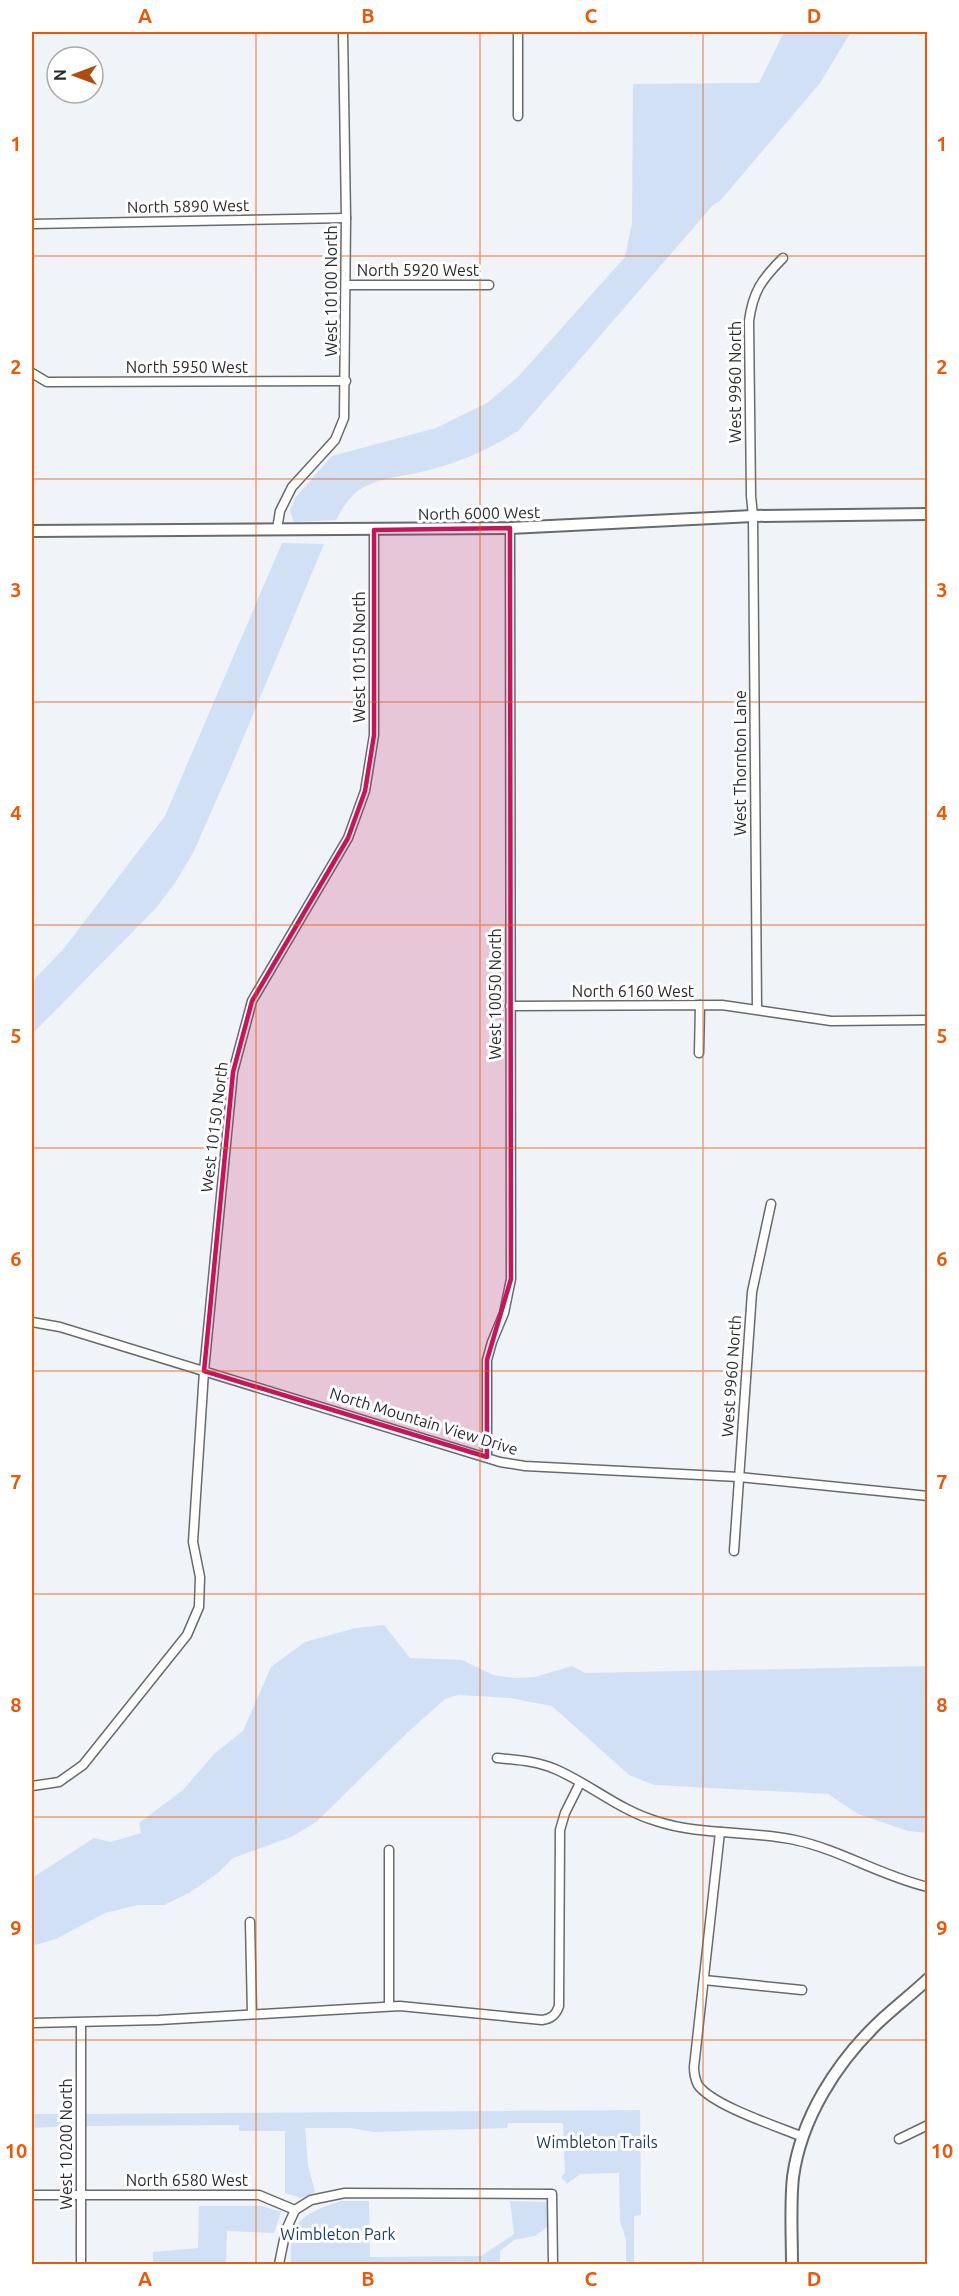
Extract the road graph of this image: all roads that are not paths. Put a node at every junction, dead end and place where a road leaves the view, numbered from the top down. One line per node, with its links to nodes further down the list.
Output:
1 (343, 32): 4 (street, West 10100 North)
2 (518, 32): 3 (street)
3 (518, 116)
4 (346, 218): 5 (street, North 5890 West); 7 (street, West 10100 North)
5 (32, 224)
6 (783, 258): 12 (street, West 9960 North)
7 (346, 285): 8 (street, North 5920 West); 10 (street, West 10100 North)
8 (489, 285)
9 (32, 373): 10 (street, North 5950 West)
10 (346, 381): 14 (street, West 10100 North)
11 (927, 514): 12 (street, North 6000 West)
12 (753, 516): 13 (street, North 6000 West); 19 (street, West Thornton Lane)
13 (510, 528): 15 (street, North 6000 West); 18 (street, West 10050 North)
14 (277, 529): 15 (street, North 6000 West); 16 (street, North 6000 West)
15 (374, 530): 24 (street, West 10150 North)
16 (32, 531)
17 (700, 1005): 18 (street, North 6160 West); 19 (street, North 6160 West); 21 (street)
18 (510, 1006): 25 (street, West 10050 North)
19 (757, 1009): 20 (street, North 6160 West)
20 (927, 1020)
21 (699, 1053)
22 (771, 1204): 26 (street, West 9960 North)
23 (32, 1322): 24 (street, North Mountain View Drive)
24 (204, 1371): 25 (street, North Mountain View Drive); 31 (street, West 10150 North)
25 (487, 1457): 26 (street, North Mountain View Drive)
26 (739, 1477): 27 (street, North Mountain View Drive); 28 (street, West 9960 North)
27 (927, 1496)
28 (734, 1551)
29 (497, 1758): 30 (street)
30 (580, 1783): 32 (street); 39 (street)
31 (32, 1785)
32 (720, 1832): 34 (street); 37 (street)
33 (389, 1850): 39 (street)
34 (927, 1887)
35 (250, 1922): 40 (street)
36 (927, 1979): 44 (street)
37 (704, 1980): 38 (street); 44 (street)
38 (802, 1990)
39 (389, 2006): 40 (street)
40 (252, 2014): 42 (street)
41 (32, 2023): 42 (street)
42 (81, 2023): 47 (street, West 10200 North)
43 (927, 2125): 45 (street)
44 (803, 2137): 52 (street)
45 (899, 2139)
46 (32, 2195): 47 (street, North 6580 West)
47 (81, 2195): 48 (street, North 6580 West); 49 (street, West 10200 North)
48 (295, 2210): 50 (street); 51 (street)
49 (81, 2265)
50 (279, 2265)
51 (553, 2265)
52 (792, 2265)

